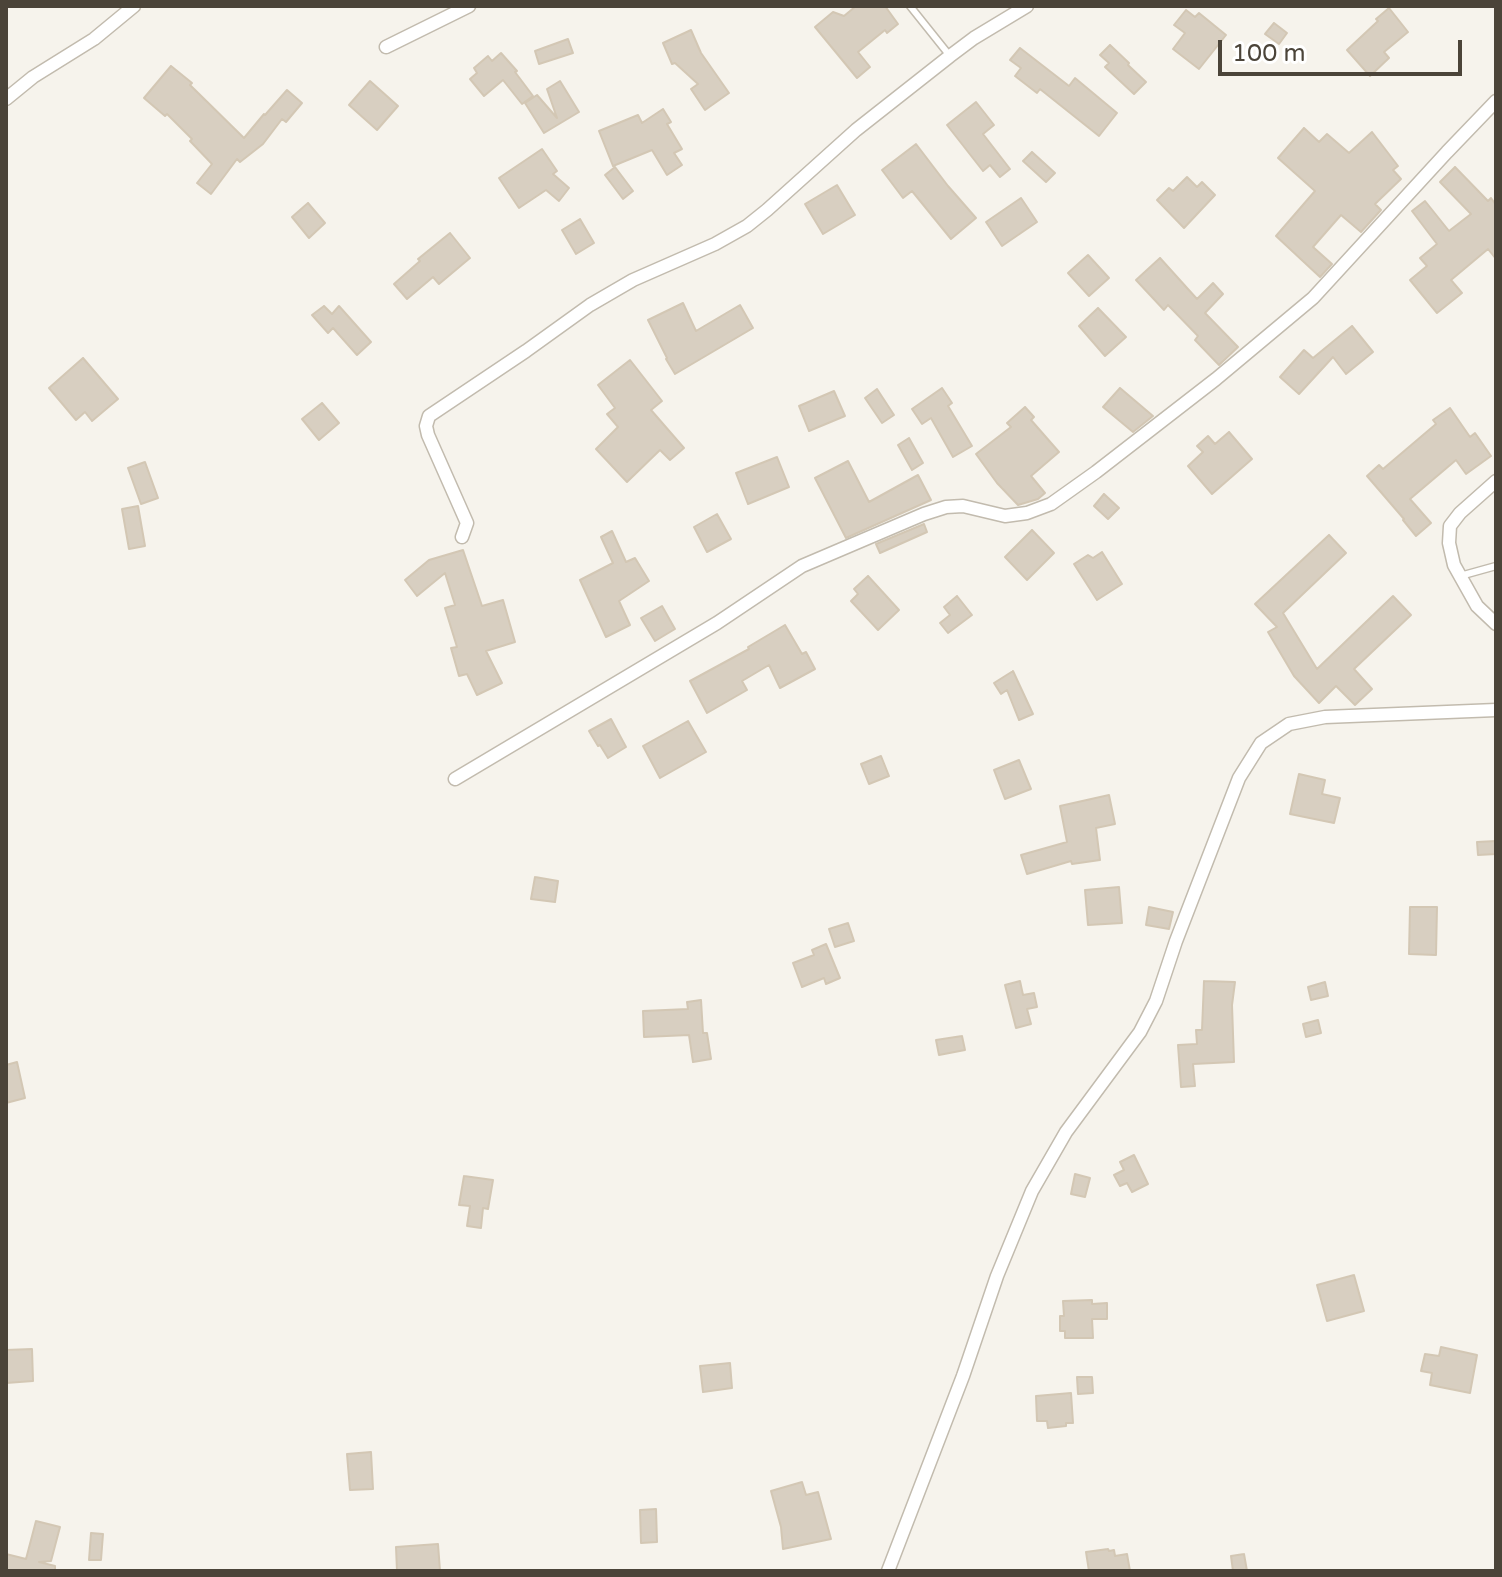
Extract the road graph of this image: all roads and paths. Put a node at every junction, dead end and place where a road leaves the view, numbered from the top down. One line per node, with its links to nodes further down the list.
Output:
1 (134, 6): 7 (street)
2 (469, 6): 5 (street)
3 (910, 6): 6 (lane)
4 (1027, 6): 6 (street)
5 (386, 47)
6 (950, 56): 10 (street)
7 (6, 99)
8 (1496, 101): 15 (street)
9 (1496, 481): 12 (street)
10 (462, 537)
11 (1496, 566): 12 (lane)
12 (1460, 576): 13 (street)
13 (1496, 624)
14 (1496, 710): 16 (street)
15 (455, 779)
16 (888, 1571)

